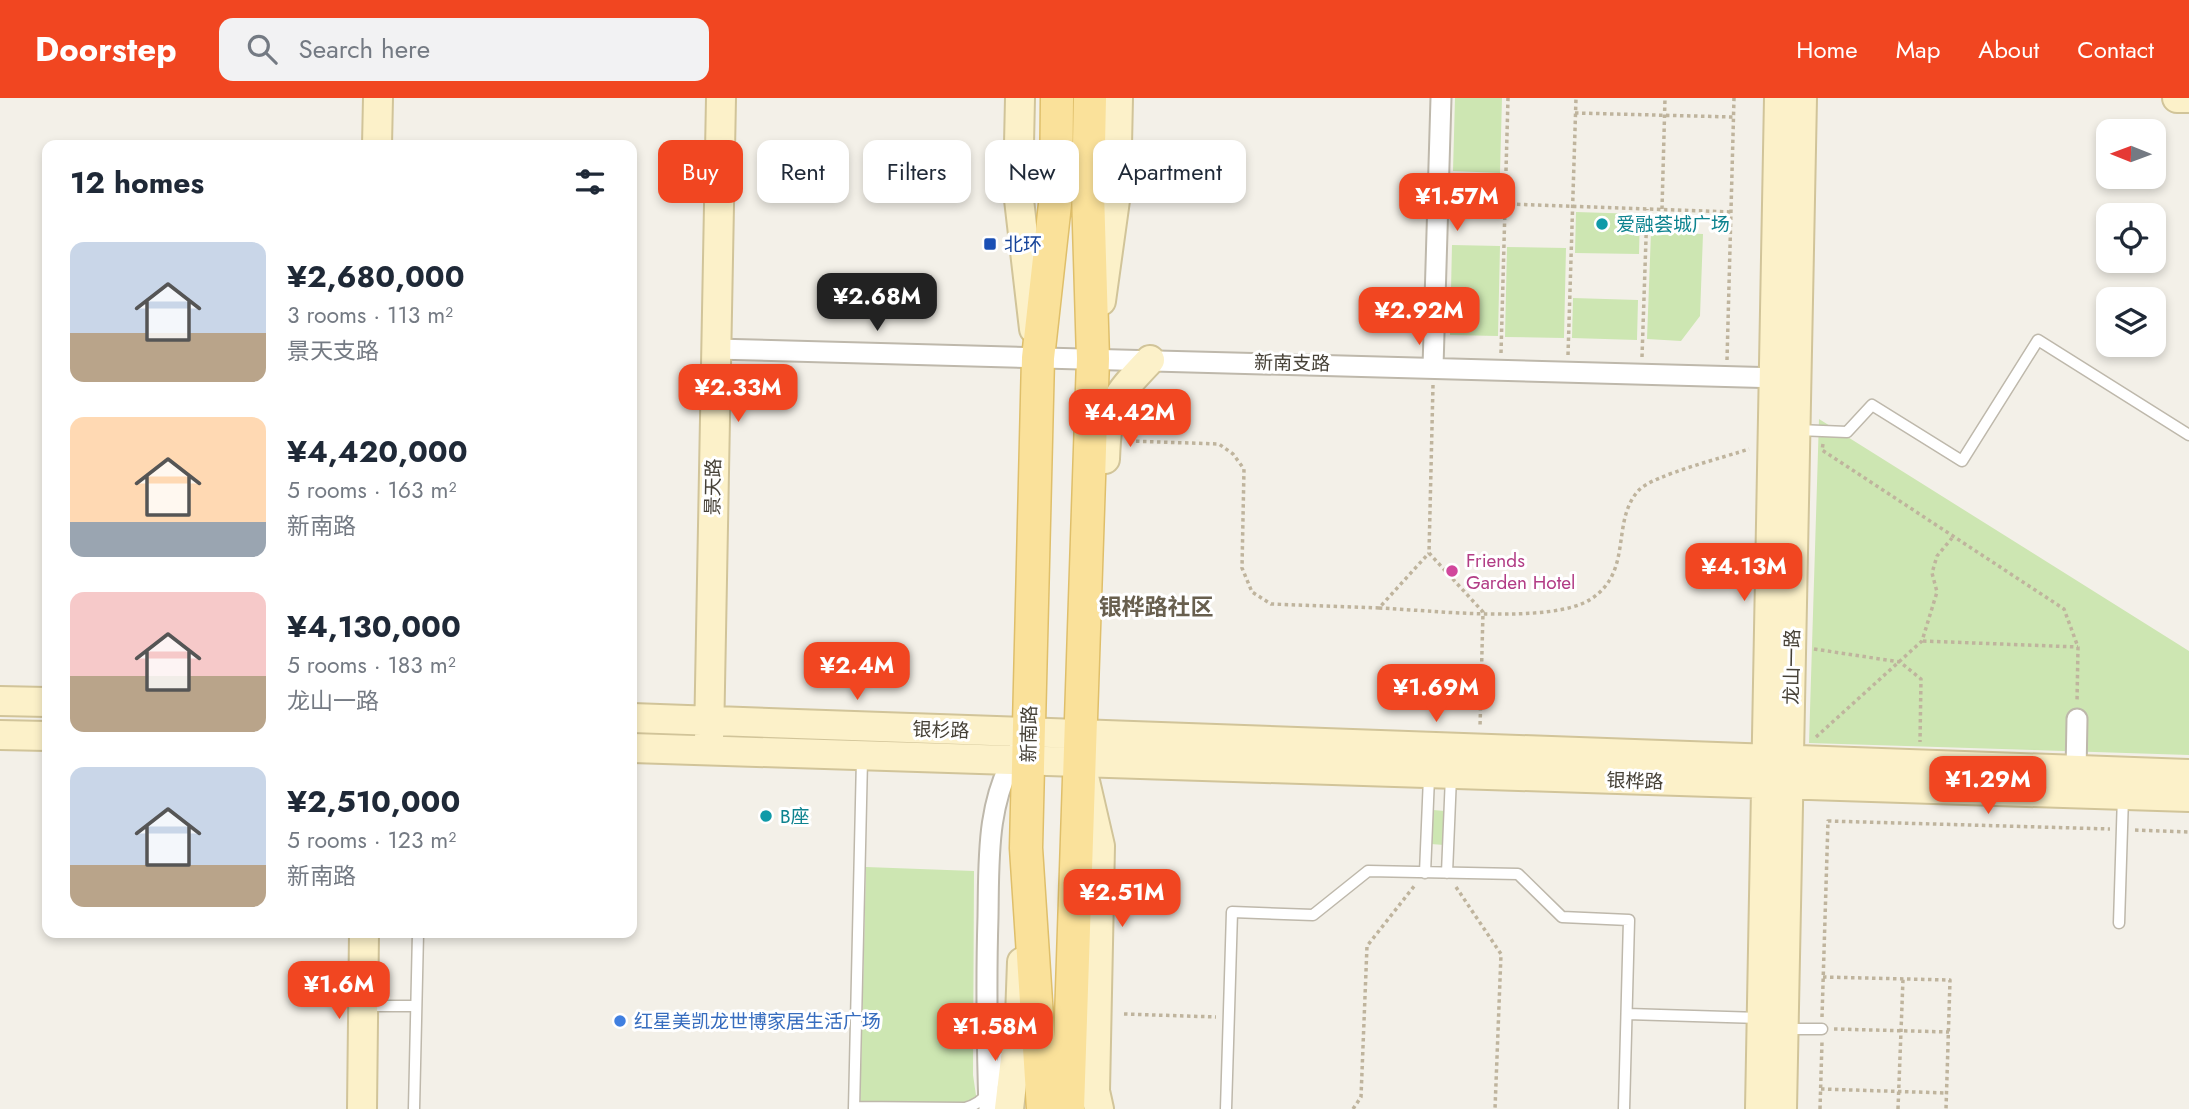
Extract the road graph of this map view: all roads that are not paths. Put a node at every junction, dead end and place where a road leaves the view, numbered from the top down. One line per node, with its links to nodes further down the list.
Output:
1 (378, 98): 12 (main road)
2 (721, 98): 13 (main road, 景天路)
3 (1020, 98): 14 (main road, 新南路)
4 (1057, 98): 14 (main road, 新南路)
5 (1090, 98): 15 (main road)
6 (1118, 98): 15 (main road)
7 (1441, 98): 17 (street)
8 (1779, 98): 18 (main road, 龙山一路)
9 (1802, 98): 18 (main road, 龙山一路)
10 (2178, 98): 11 (main road)
11 (2189, 98)
12 (377, 140)
13 (715, 349): 14 (street, 新南支路); 26 (main road, 景天路)
14 (1038, 359): 15 (street, 新南支路); 32 (main road, 新南路)
15 (1093, 359): 16 (street, 新南支路); 21 (main road)
16 (1150, 360): 17 (street, 新南支路); 21 (main road)
17 (1433, 367): 18 (street, 新南支路)
18 (1787, 378): 19 (main road, 龙山一路)
19 (1798, 434): 20 (lane); 35 (main road, 龙山一路)
20 (2189, 435)
21 (1088, 517): 30 (main road)
22 (0, 701): 23 (main road)
23 (42, 702)
24 (637, 718): 26 (main road, 银杉路)
25 (2077, 719): 36 (street)
26 (708, 720): 31 (main road, 景天路); 32 (main road, 银杉路)
27 (0, 735): 28 (main road)
28 (42, 736)
29 (637, 748): 31 (main road, 银杉路)
30 (1081, 748): 32 (main road, 银杉路); 34 (main road, 银桦路); 52 (main road); 59 (main road)
31 (709, 750): 33 (main road, 银杉路)
32 (1023, 752): 33 (main road, 银杉路); 40 (main road, 新南路); 53 (street)
33 (862, 755): 54 (lane)
34 (1440, 761): 35 (main road, 银桦路); 35 (main road, 银桦路); 41 (lane); 42 (lane)
35 (1783, 767): 36 (main road, 银桦路); 38 (main road, 银桦路); 50 (main road, 龙山一路)
36 (2076, 772): 37 (main road, 银桦路)
37 (2189, 774)
38 (2123, 795): 39 (main road, 银桦路); 43 (lane)
39 (2189, 797)
40 (1026, 848): 49 (main road); 58 (main road, 新南路)
41 (1425, 873): 42 (lane); 60 (lane)
42 (1447, 873): 48 (lane)
43 (2119, 923)
44 (364, 938): 46 (main road)
45 (418, 938): 47 (lane)
46 (363, 1006): 47 (lane); 55 (main road)
47 (416, 1006): 56 (lane)
48 (1627, 1014): 50 (lane); 61 (lane)
49 (1020, 1017): 53 (main road); 57 (main road)
50 (1773, 1023): 51 (lane); 62 (main road, 龙山一路); 63 (main road, 龙山一路)
51 (1822, 1029)
52 (1096, 1103)
53 (996, 1104): 54 (lane)
54 (854, 1108)
55 (362, 1109)
56 (414, 1109)
57 (1020, 1109)
58 (1043, 1109)
59 (1068, 1109)
60 (1226, 1109)
61 (1624, 1109)
62 (1760, 1109)
63 (1782, 1109)

